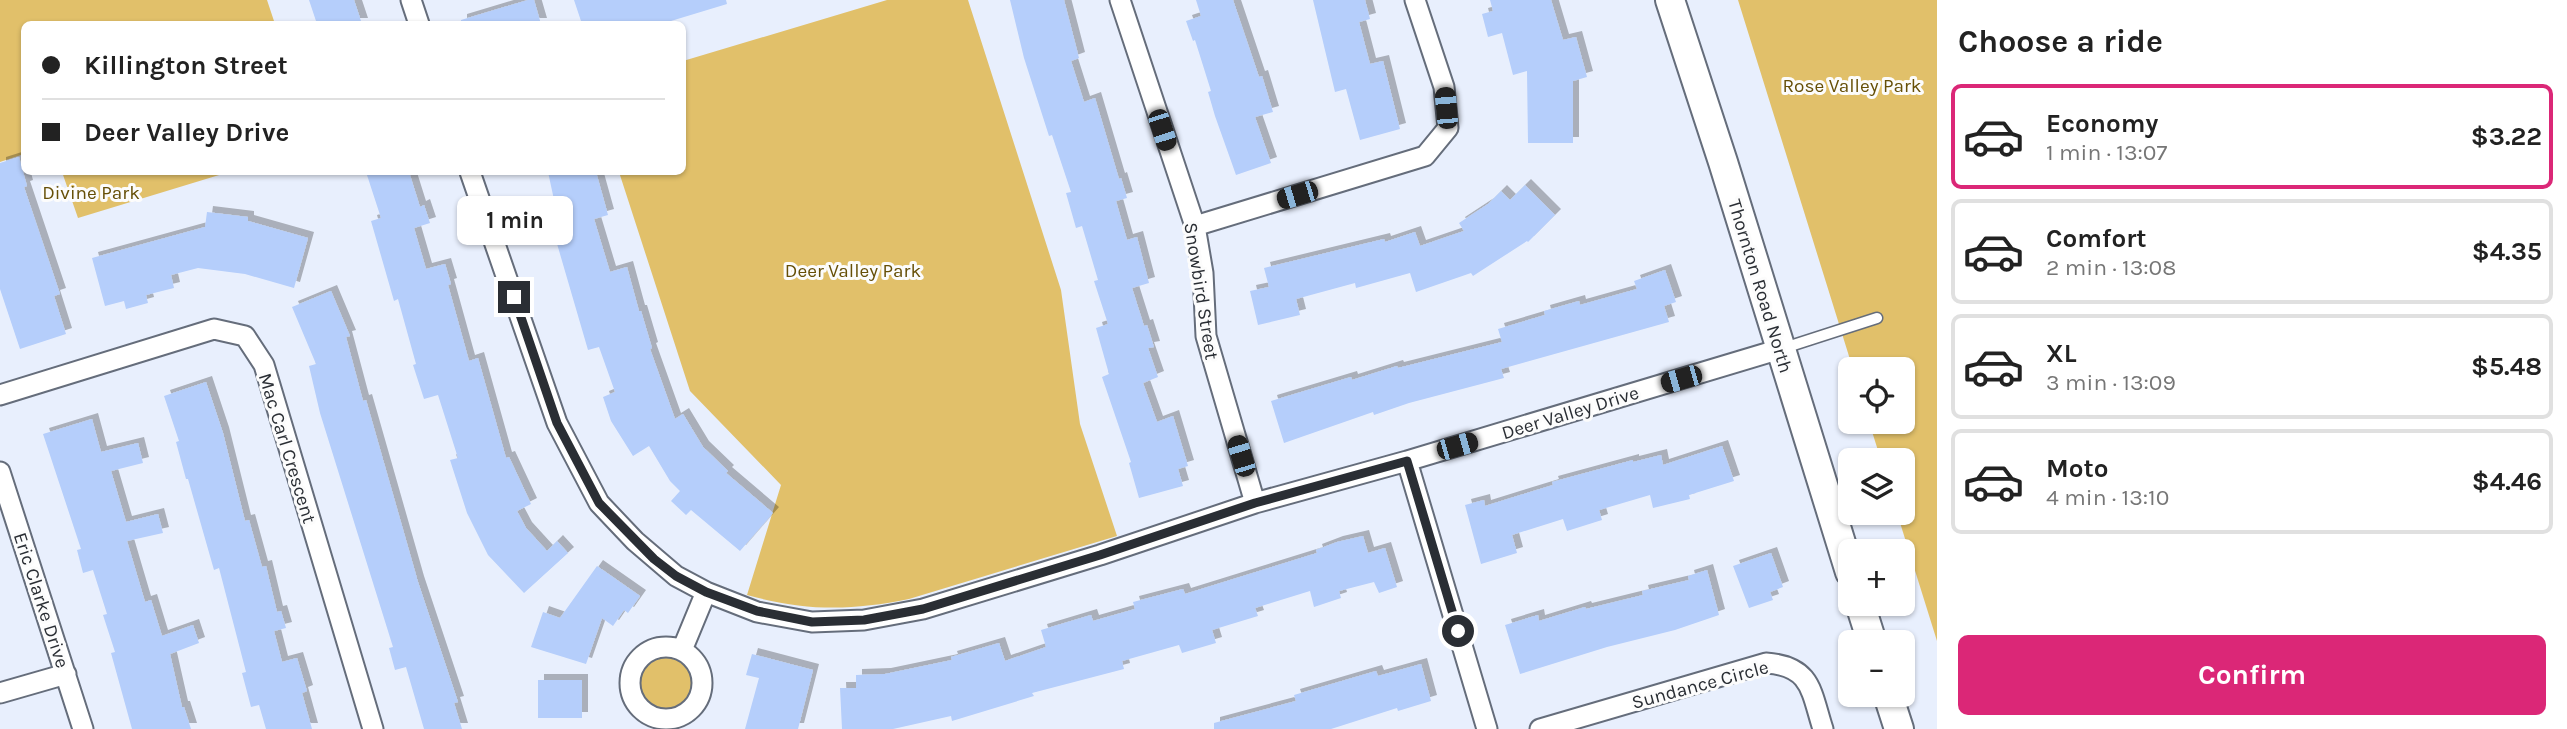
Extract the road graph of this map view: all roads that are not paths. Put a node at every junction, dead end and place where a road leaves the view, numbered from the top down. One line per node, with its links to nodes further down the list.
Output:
1 (411, 0): 5 (street)
2 (1120, 0): 7 (street, Snowbird Street)
3 (1415, 0): 7 (street)
4 (1670, 0): 9 (main road, Thornton Road North)
5 (418, 21)
6 (471, 175): 15 (street, Deer Valley Drive)
7 (1195, 226): 13 (street, Snowbird Street)
8 (1877, 318): 9 (lane)
9 (1780, 349): 11 (street, Deer Valley Drive); 14 (main road, Thornton Road North)
10 (0, 395): 21 (street, Mac Carl Crescent)
11 (1407, 461): 13 (street, Deer Valley Drive); 22 (street)
12 (0, 472): 17 (street, Eric Clarke Drive)
13 (1255, 503): 15 (street, Deer Valley Drive)
14 (1840, 539)
15 (706, 592): 16 (street)
16 (682, 650)
17 (66, 674): 18 (street); 20 (street, Eric Clarke Drive)
18 (0, 693)
19 (1892, 707): 25 (main road)
20 (83, 729)
21 (373, 729)
22 (1487, 729)
23 (1539, 729): 24 (street, Sundance Circle)
24 (1823, 729)
25 (1899, 729)

